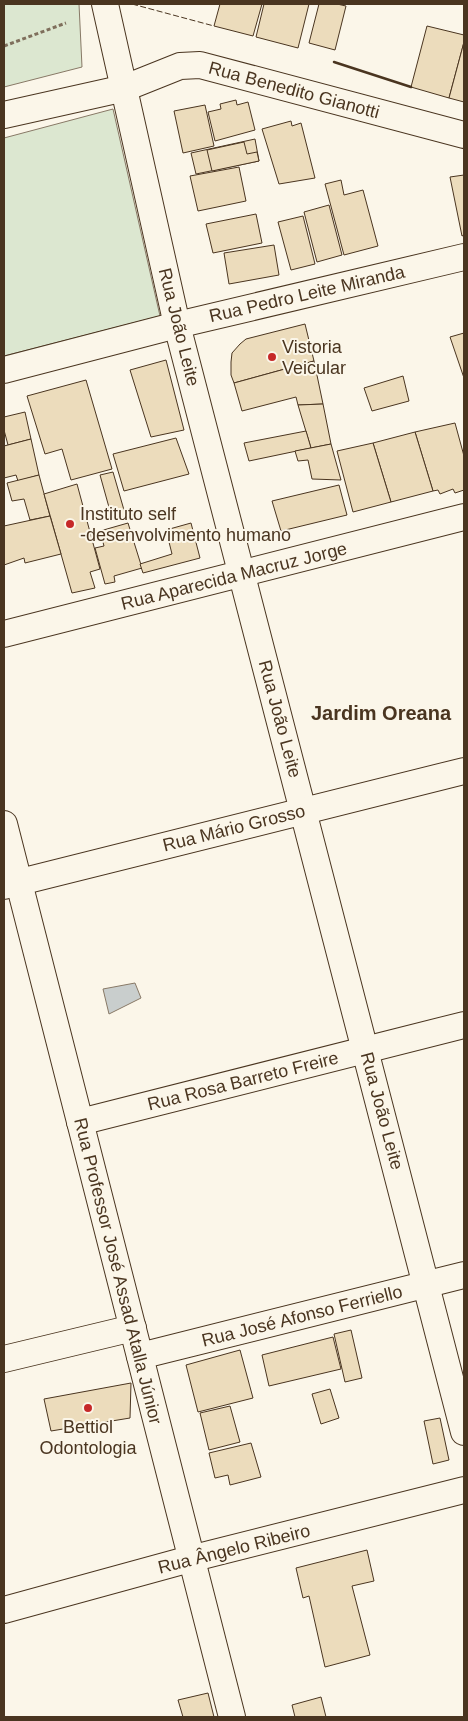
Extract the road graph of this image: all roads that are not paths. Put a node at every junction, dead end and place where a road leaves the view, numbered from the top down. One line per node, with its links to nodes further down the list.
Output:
1 (105, 4): 2 (street, Rua João Leite)
2 (125, 88): 3 (street, Rua Benedito Gianotti); 4 (street, Rua Benedito Gianotti); 6 (street, Rua João Leite)
3 (4, 115)
4 (464, 135)
5 (464, 257): 6 (street, Rua Pedro Leite Miranda)
6 (177, 325): 7 (street, Rua Pedro Leite Miranda); 9 (street, Rua João Leite)
7 (4, 370)
8 (464, 517): 9 (street, Rua Aparecida Macruz Jorge)
9 (242, 574): 10 (street, Rua Aparecida Macruz Jorge); 12 (street, Rua João Leite)
10 (4, 634)
11 (464, 771): 12 (street, Rua Mário Grosso)
12 (303, 810): 14 (street, Rua Mário Grosso); 16 (street, Rua João Leite)
13 (4, 824): 14 (street, Rua Professor José Assad Atalla Júnior)
14 (11, 884): 17 (street, Rua Professor José Assad Atalla Júnior)
15 (464, 1025): 16 (street, Rua Rosa Barreto Freire)
16 (366, 1050): 17 (street, Rua Rosa Barreto Freire); 19 (street, Rua João Leite)
17 (80, 1122): 20 (street, Rua Professor José Assad Atalla Júnior)
18 (464, 1276): 19 (street, Rua José Afonso Ferriello)
19 (427, 1285): 21 (street, Rua José Afonso Ferriello); 23 (street, Rua João Leite)
20 (133, 1328): 21 (street, Rua Professor José Assad Atalla Júnior); 22 (street)
21 (140, 1356): 25 (street, Rua Professor José Assad Atalla Júnior)
22 (4, 1359)
23 (464, 1432)
24 (464, 1490): 25 (street, Rua Ângelo Ribeiro)
25 (190, 1559): 26 (street, Rua Ângelo Ribeiro); 27 (street, Rua Professor José Assad Atalla Júnior)
26 (4, 1610)
27 (232, 1717)

